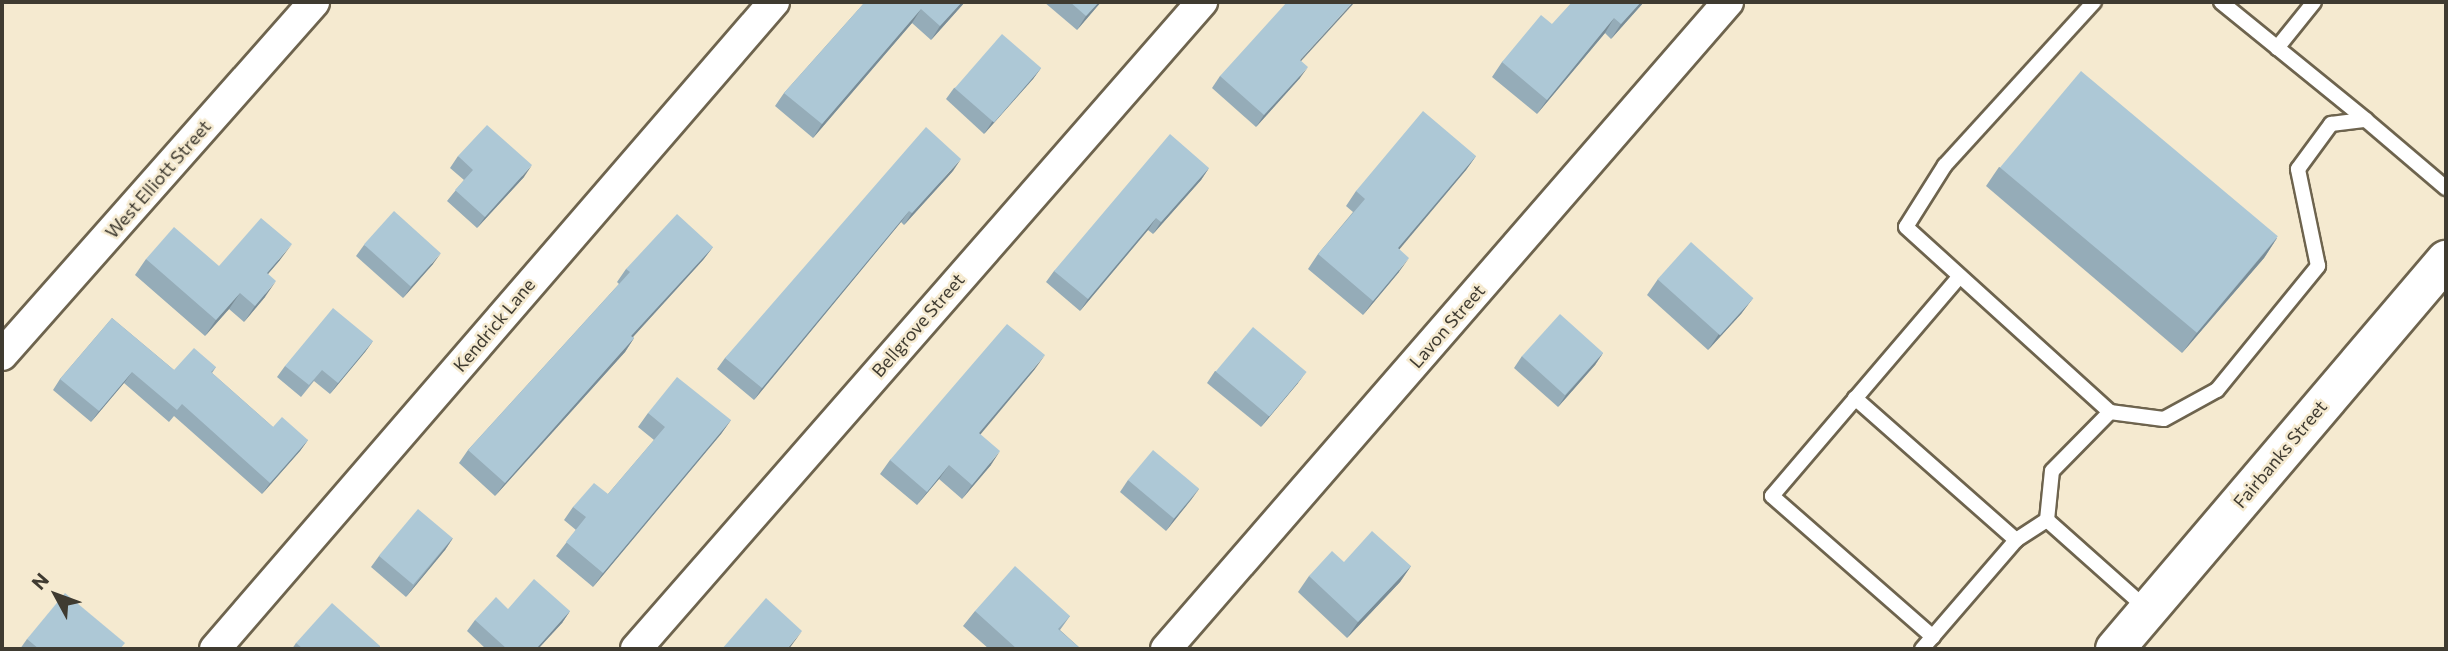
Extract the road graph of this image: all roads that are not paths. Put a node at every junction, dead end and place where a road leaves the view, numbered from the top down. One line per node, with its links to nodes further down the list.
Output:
1 (314, 2): 13 (street, West Elliott Street)
2 (774, 2): 20 (street, Kendrick Lane)
3 (1202, 2): 21 (street, Bellgrove Street)
4 (1728, 2): 22 (street, Lavon Street)
5 (2094, 2): 12 (lane)
6 (2221, 2): 8 (lane)
7 (2314, 2): 8 (lane)
8 (2277, 48): 9 (lane)
9 (2366, 120): 10 (lane); 15 (lane)
10 (2446, 188)
11 (2446, 260): 18 (street, Fairbanks Street)
12 (1960, 276): 14 (lane); 15 (lane)
13 (2, 355)
14 (1856, 398): 17 (lane); 19 (lane)
15 (2110, 412): 16 (lane)
16 (2046, 520): 17 (lane); 18 (lane)
17 (2016, 540): 19 (lane)
18 (2148, 610): 24 (street, Fairbanks Street)
19 (1933, 637): 23 (lane)
20 (215, 649)
21 (636, 649)
22 (1166, 649)
23 (1922, 649)
24 (2115, 649)

